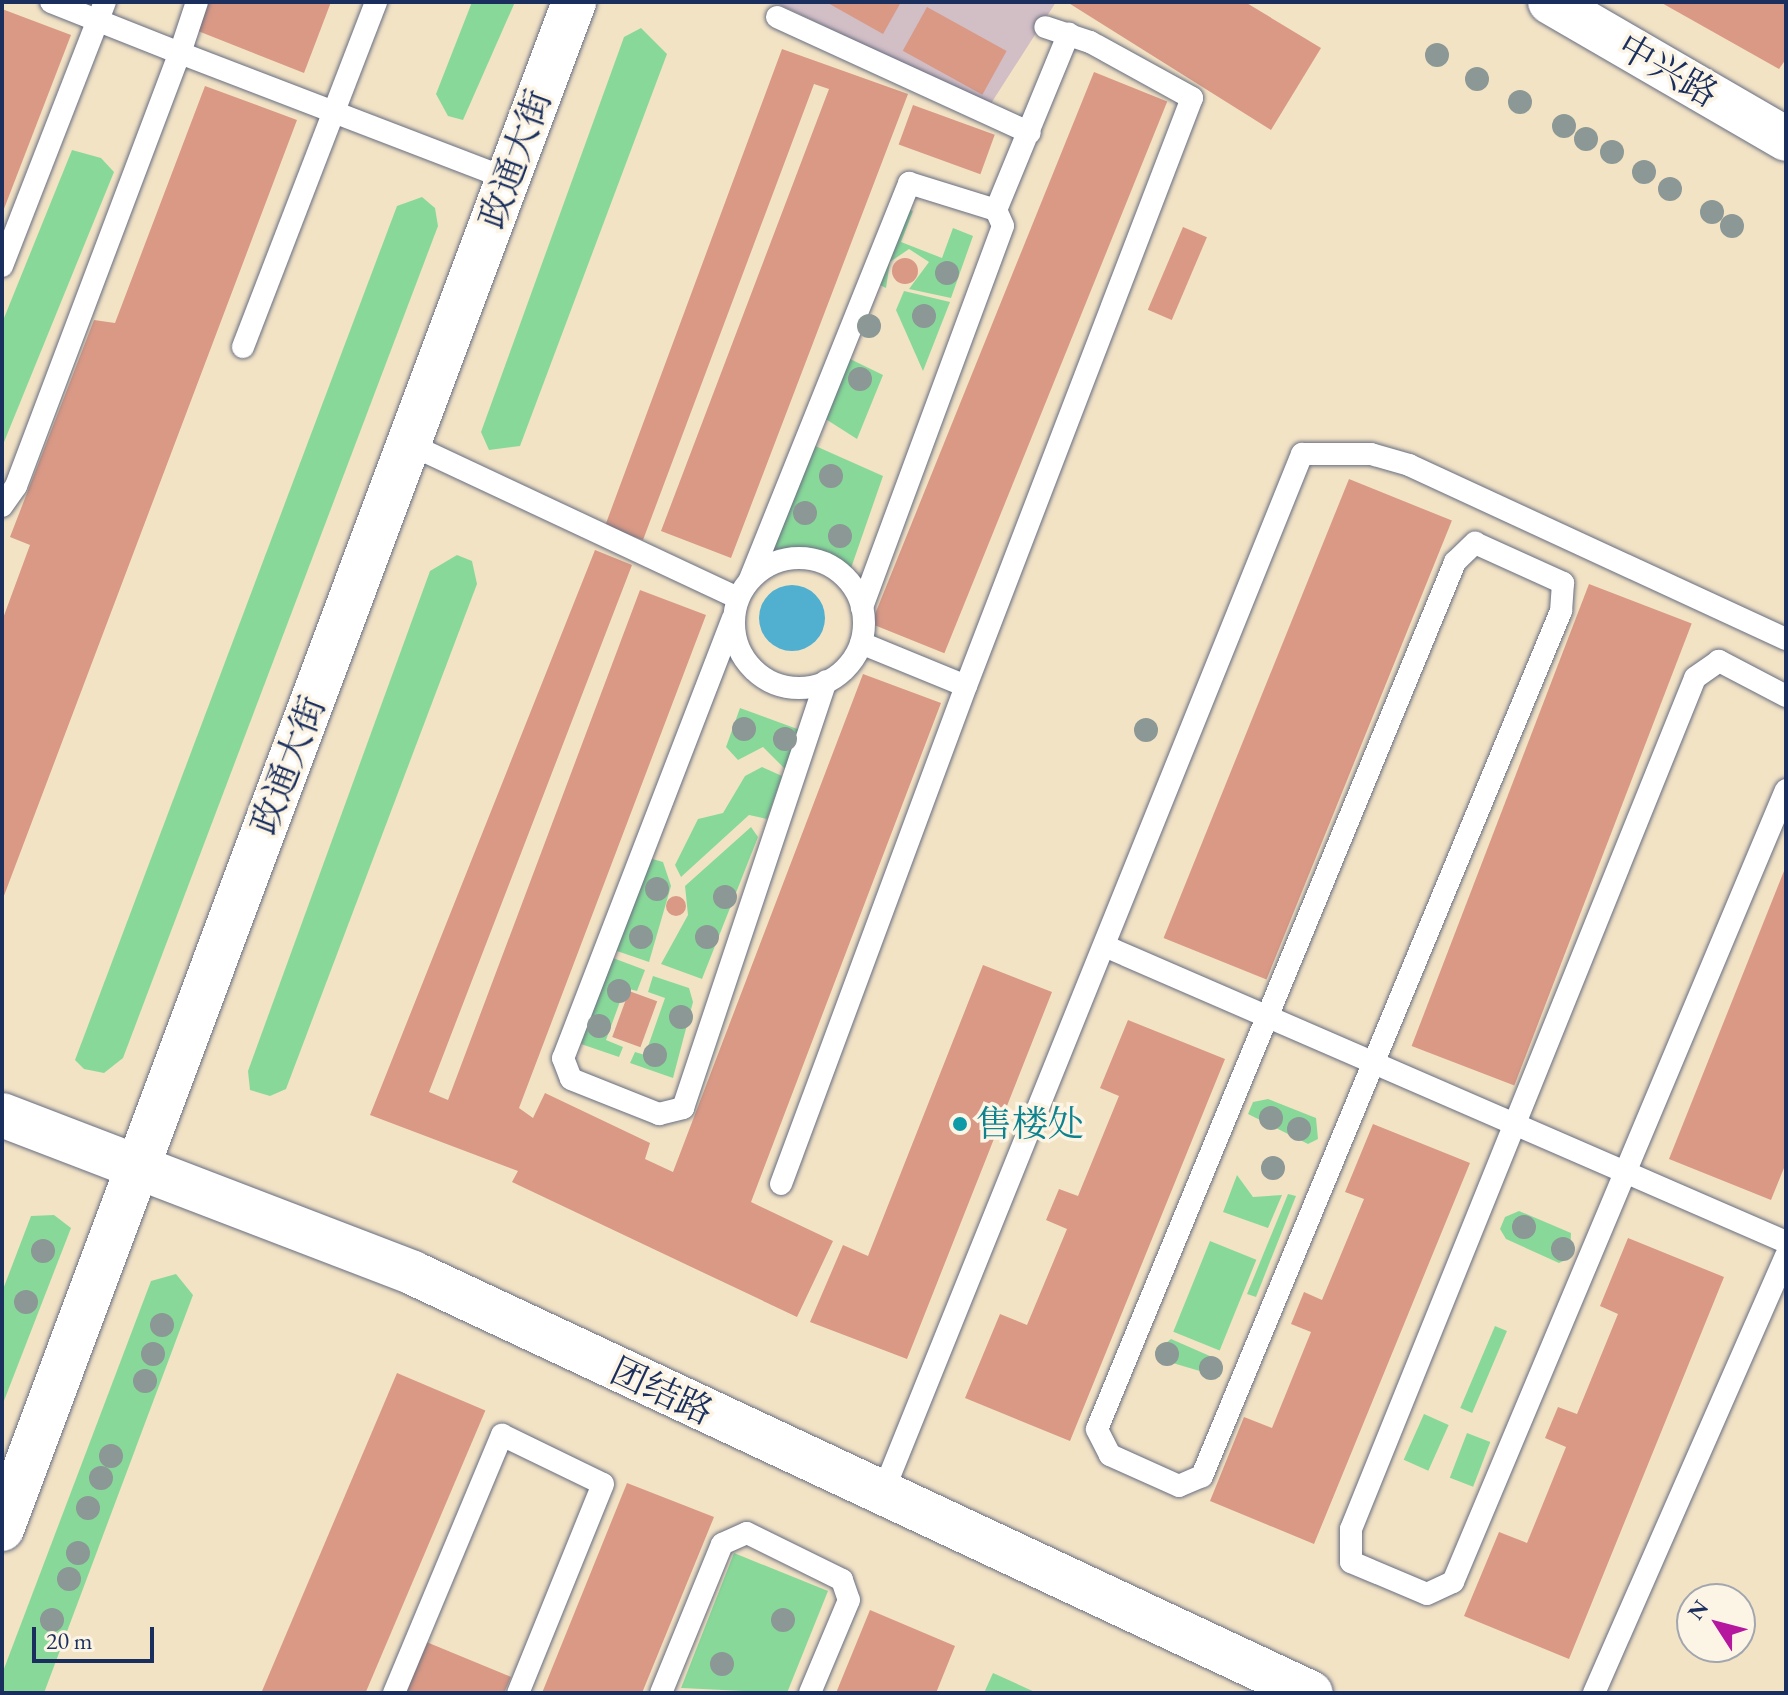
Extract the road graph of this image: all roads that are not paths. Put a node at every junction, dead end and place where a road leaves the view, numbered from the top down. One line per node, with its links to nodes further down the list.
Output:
1 (51, 2): 6 (lane)
2 (197, 2): 10 (lane)
3 (376, 2): 11 (lane)
4 (574, 2): 14 (street, 政通大街)
5 (1550, 2): 13 (street, 中兴路)
6 (101, 11): 10 (lane); 16 (lane)
7 (777, 17): 12 (lane)
8 (1045, 27): 9 (lane)
9 (1069, 33): 12 (lane); 25 (lane)
10 (180, 53): 11 (lane); 19 (lane)
11 (334, 112): 14 (lane); 17 (lane)
12 (1030, 133): 15 (lane)
13 (1786, 139)
14 (508, 179): 18 (street, 政通大街)
15 (996, 210): 20 (lane); 21 (lane)
16 (2, 266)
17 (243, 347)
18 (409, 444): 20 (lane); 33 (street, 政通大街)
19 (2, 506)
20 (740, 598): 21 (lane); 24 (lane); 24 (lane)
21 (862, 608): 23 (lane)
22 (1786, 639): 28 (lane)
23 (861, 643): 24 (lane); 25 (lane)
24 (826, 681)
25 (966, 686): 35 (lane)
26 (1786, 696): 32 (lane)
27 (1786, 790): 34 (lane)
28 (1107, 947): 29 (lane); 38 (lane)
29 (1268, 1017): 30 (lane); 30 (lane); 30 (lane)
30 (1375, 1064): 32 (lane)
31 (2, 1115): 33 (street, 团结路)
32 (1512, 1123): 34 (lane); 34 (lane)
33 (136, 1166): 38 (street, 团结路); 39 (street, 政通大街)
34 (1627, 1173): 36 (lane)
35 (781, 1184)
36 (1786, 1242)
37 (1786, 1255): 45 (lane)
38 (881, 1497): 44 (street, 团结路)
39 (2, 1529)
40 (394, 1693): 41 (lane)
41 (518, 1693)
42 (661, 1693): 43 (lane)
43 (810, 1693)
44 (1311, 1693)
45 (1594, 1693)

